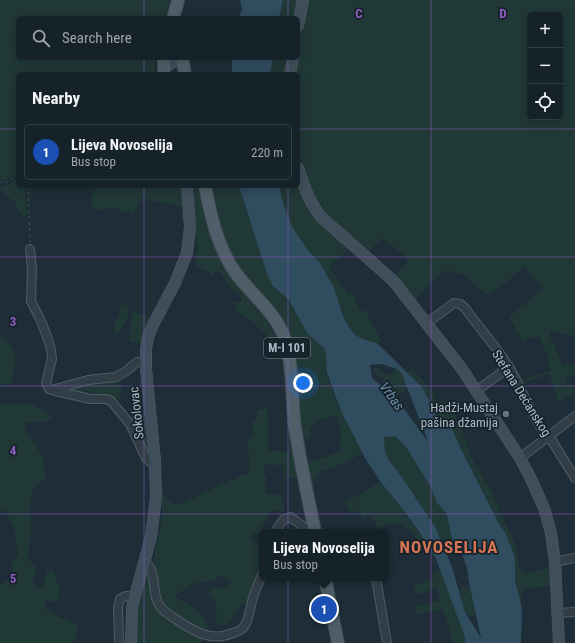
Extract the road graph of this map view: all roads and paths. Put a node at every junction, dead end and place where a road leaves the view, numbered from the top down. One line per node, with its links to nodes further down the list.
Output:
1 (179, 0): 3 (main road); 4 (main road)
2 (304, 0): 5 (street)
3 (174, 16)
4 (178, 16)
5 (300, 17)
6 (179, 60): 9 (street)
7 (182, 60): 10 (main road)
8 (293, 60): 11 (street)
9 (164, 67)
10 (185, 72)
11 (290, 72)
12 (300, 174): 19 (street)
13 (16, 175): 14 (path)
14 (0, 182)
15 (28, 188): 18 (path)
16 (187, 188): 20 (street, Sokolovac)
17 (205, 188): 31 (main road, M-I 101)
18 (30, 248): 22 (street)
19 (427, 323): 21 (street, Stefana Dečanskog); 23 (street)
20 (146, 361): 22 (street); 27 (street, Sokolovac)
21 (509, 367): 23 (street); 25 (street, Stefana Dečanskog)
22 (52, 390): 27 (street)
23 (476, 391): 26 (street)
24 (575, 416): 25 (street)
25 (548, 437): 26 (street); 28 (street, Stefana Dečanskog)
26 (520, 458): 34 (street)
27 (155, 466): 33 (street, Sokolovac)
28 (575, 478)
29 (277, 529): 30 (street)
30 (306, 529)
31 (314, 529)
32 (575, 558): 34 (street)
33 (144, 561): 35 (street); 38 (street, Sokolovac)
34 (555, 562): 40 (street)
35 (260, 581)
36 (326, 581): 43 (main road)
37 (377, 581): 44 (street)
38 (134, 597): 41 (street); 42 (street, Sokolovac)
39 (575, 612): 40 (street)
40 (558, 613): 45 (street)
41 (119, 643)
42 (131, 643)
43 (338, 643)
44 (387, 643)
45 (559, 643)

